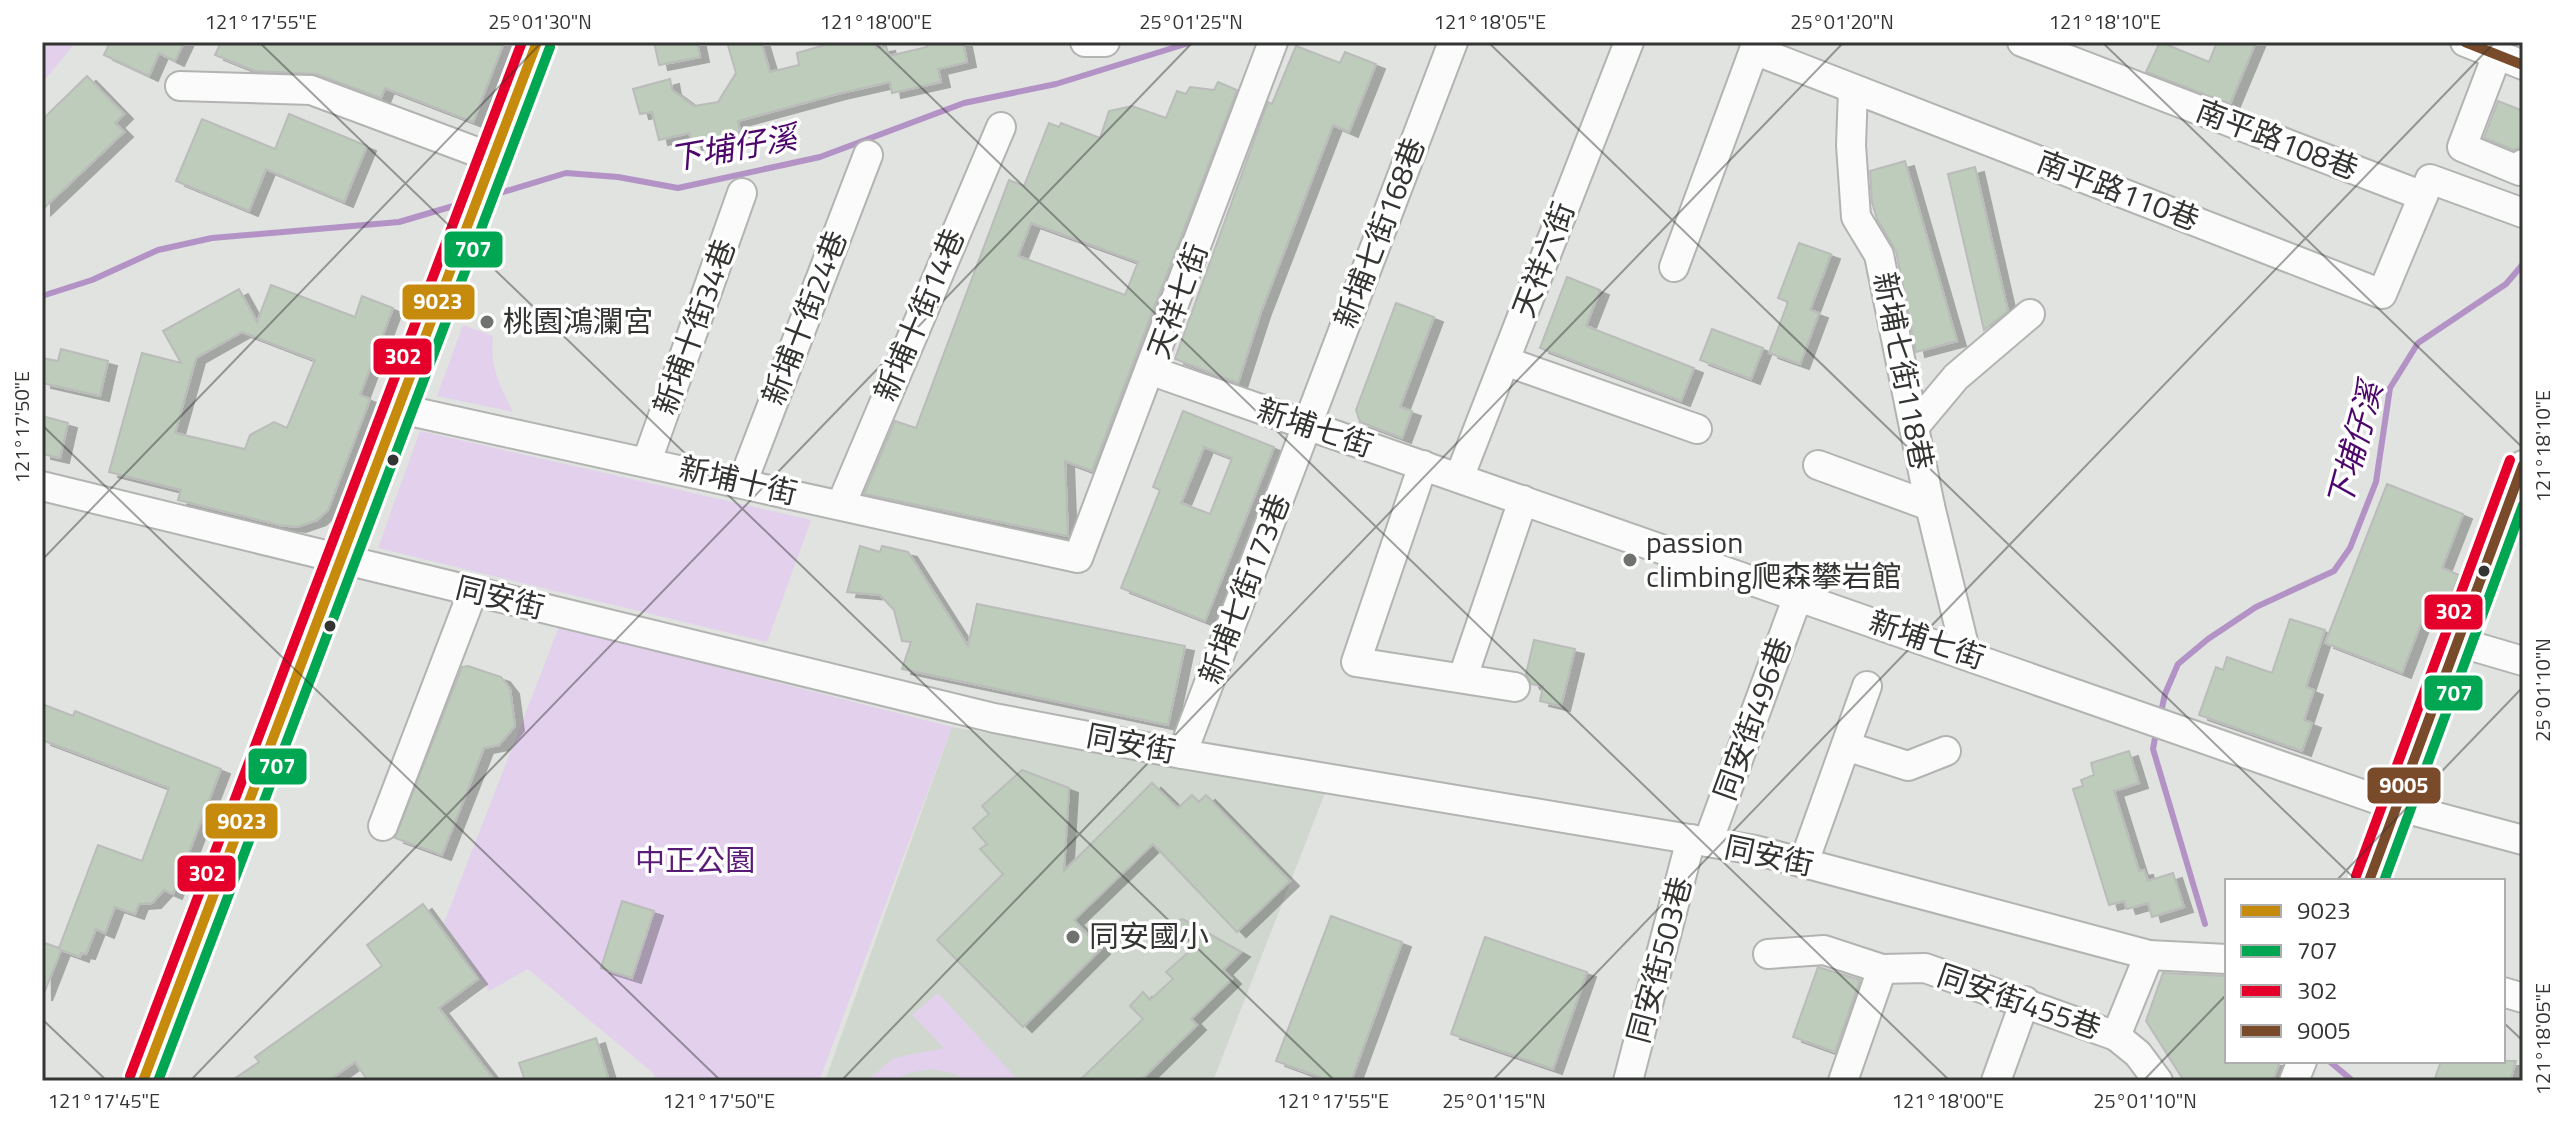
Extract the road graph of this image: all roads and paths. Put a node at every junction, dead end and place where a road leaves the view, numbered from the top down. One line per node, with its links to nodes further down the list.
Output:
1 (537, 42): 16 (street)
2 (1085, 42): 3 (street)
3 (1105, 42)
4 (1273, 42): 23 (street, 天祥七街)
5 (1453, 42): 25 (street, 新埔七街168巷)
6 (1629, 42): 22 (street, 天祥六街)
7 (2022, 42): 18 (street, 南平路108巷)
8 (2465, 42): 10 (street)
9 (1756, 46): 12 (street, 南平路110巷); 20 (street)
10 (2510, 60): 15 (street)
11 (180, 86): 16 (street)
12 (1853, 90): 18 (street, 南平路110巷); 26 (street, 新埔七街118巷)
13 (1001, 127): 36 (street, 新埔十街14巷)
14 (868, 155): 33 (street, 新埔十街24巷)
15 (2523, 164)
16 (490, 166): 24 (street)
17 (742, 193): 28 (street, 新埔十街34巷)
18 (2423, 196): 19 (street)
19 (2523, 213)
20 (1674, 267)
21 (2030, 314): 26 (street)
22 (1505, 361): 27 (street); 32 (street, 天祥六街)
23 (1152, 371): 25 (street, 新埔七街); 38 (street, 天祥七街)
24 (396, 408): 28 (street, 新埔十街); 39 (street)
25 (1307, 425): 29 (street, 新埔七街); 50 (street, 新埔七街173巷)
26 (1915, 426): 37 (street, 新埔七街118巷)
27 (1697, 429)
28 (647, 461): 33 (street, 新埔十街)
29 (1423, 465): 32 (street, 新埔七街); 45 (street)
30 (1818, 465): 37 (street)
31 (2523, 465): 42 (street)
32 (1459, 478): 35 (street, 新埔七街)
33 (743, 481): 36 (street, 新埔十街)
34 (42, 486): 39 (street, 同安街)
35 (1523, 500): 41 (street, 新埔七街); 45 (street)
36 (841, 505): 38 (street, 新埔十街)
37 (1930, 506): 43 (street, 新埔七街118巷)
38 (1078, 558)
39 (338, 560): 40 (street, 同安街); 64 (street)
40 (473, 591): 50 (street, 同安街); 52 (street)
41 (1798, 596): 43 (street, 新埔七街); 54 (street, 同安街496巷)
42 (2458, 642): 44 (street); 51 (street)
43 (1966, 654): 51 (street, 新埔七街)
44 (2523, 661)
45 (1463, 677): 47 (street)
46 (1867, 686): 48 (street)
47 (1515, 687)
48 (1846, 746): 49 (street); 55 (street)
49 (1946, 751)
50 (1182, 754): 54 (street, 同安街)
51 (2396, 806): 53 (street, 新埔七街); 56 (street)
52 (383, 826)
53 (2523, 840)
54 (1699, 841): 55 (street, 同安街); 65 (street, 同安街503巷)
55 (1804, 862): 58 (street, 同安街)
56 (2370, 879)
57 (1768, 954): 60 (street, 同安街455巷)
58 (2149, 955): 59 (street, 同安街); 62 (street, 同安街455巷)
59 (2225, 959)
60 (1882, 969): 61 (street, 同安街455巷); 66 (street)
61 (2025, 1001): 62 (street, 同安街455巷); 67 (street)
62 (2116, 1036): 63 (street)
63 (2148, 1076)
64 (143, 1081)
65 (1628, 1081)
66 (1843, 1081)
67 (1996, 1081)

